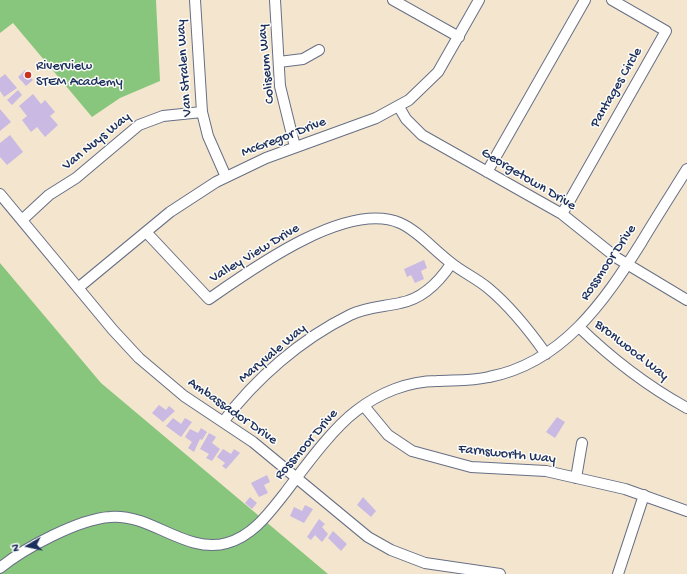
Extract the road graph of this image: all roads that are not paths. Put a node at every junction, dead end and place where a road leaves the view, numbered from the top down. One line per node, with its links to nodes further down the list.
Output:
1 (195, 0): 12 (street, Van Stralen Way)
2 (275, 0): 10 (street, Coliseum Way)
3 (393, 0): 8 (street)
4 (479, 0): 8 (street, McGregor Drive)
5 (585, 0): 15 (street)
6 (612, 0): 7 (street, Pantages Circle)
7 (630, 4): 18 (street, Pantages Circle)
8 (459, 37): 11 (street, McGregor Drive)
9 (319, 50): 10 (street)
10 (278, 62): 13 (street, Coliseum Way)
11 (399, 107): 13 (street, McGregor Drive); 15 (street, Georgetown Drive)
12 (202, 112): 16 (street, Van Stralen Way); 19 (street, Van Nuys Way)
13 (295, 147): 16 (street, McGregor Drive)
14 (687, 169): 22 (street, Rossmoor Drive)
15 (487, 172): 18 (street, Georgetown Drive)
16 (226, 177): 20 (street, McGregor Drive)
17 (0, 194): 19 (street, Ambassador Drive)
18 (562, 214): 22 (street, Georgetown Drive)
19 (22, 220): 23 (street, Ambassador Drive)
20 (146, 232): 21 (street, Valley View Drive); 23 (street, McGregor Drive)
21 (451, 264): 26 (street, Valley View Drive); 29 (street, Maryvale Way)
22 (628, 264): 24 (street, Georgetown Drive); 25 (street, Rossmoor Drive)
23 (78, 288): 29 (street, Ambassador Drive)
24 (687, 300)
25 (579, 327): 26 (street, Rossmoor Drive); 28 (street, Bronwood Way)
26 (546, 354): 27 (street, Rossmoor Drive)
27 (364, 406): 31 (street, Rossmoor Drive); 32 (street, Farnsworth Way)
28 (687, 408)
29 (223, 422): 31 (street, Ambassador Drive)
30 (582, 444): 32 (street)
31 (297, 478): 35 (street, Rossmoor Drive); 36 (street, Ambassador Drive)
32 (576, 478): 33 (street, Farnsworth Way)
33 (644, 495): 34 (street, Farnsworth Way); 37 (street)
34 (687, 511)
35 (0, 568)
36 (500, 574)
37 (618, 574)

